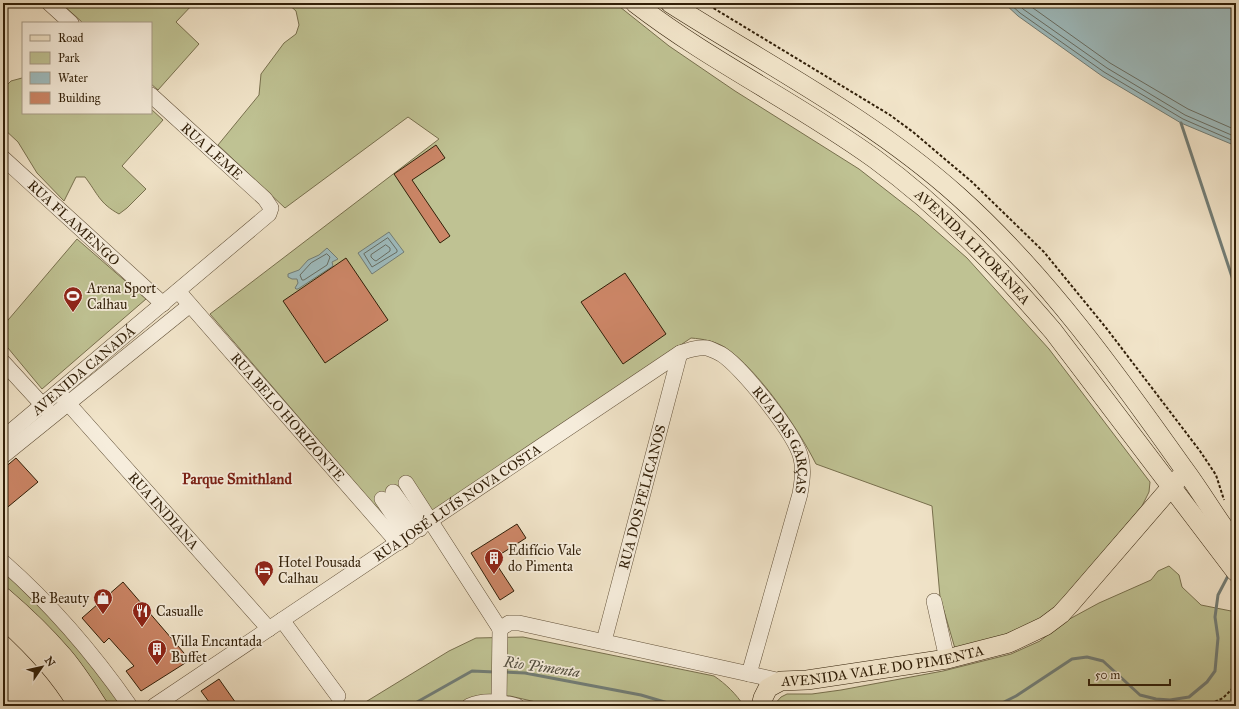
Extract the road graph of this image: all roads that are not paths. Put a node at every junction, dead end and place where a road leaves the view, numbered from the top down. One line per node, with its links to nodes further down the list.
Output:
1 (49, 3): 4 (street)
2 (635, 3): 20 (main road, AVENIDA LITORÂNEA)
3 (669, 4): 18 (main road, AVENIDA LITORÂNEA)
4 (70, 22)
5 (152, 96): 7 (street, RUA LEME)
6 (3, 158): 9 (street, RUA FLAMENGO)
7 (271, 208): 8 (street, AVENIDA CANADÁ)
8 (178, 291): 9 (street, AVENIDA CANADÁ); 10 (street, RUA BELO HORIZONTE)
9 (163, 304): 13 (street, AVENIDA CANADÁ)
10 (190, 305): 14 (street, AVENIDA CANADÁ); 22 (street, RUA BELO HORIZONTE)
11 (680, 353): 22 (street, RUA JOSÉ LUÍS NOVA COSTA); 32 (street, RUA DOS PELICANOS); 34 (street, RUA DAS GARÇAS)
12 (3, 362): 15 (street)
13 (58, 392): 14 (street, RUA INDIANA); 15 (street, AVENIDA CANADÁ)
14 (68, 403): 15 (street, AVENIDA CANADÁ); 30 (street, RUA INDIANA)
15 (47, 410): 16 (street, AVENIDA CANADÁ); 17 (street, AVENIDA CANADÁ)
16 (3, 438)
17 (3, 456)
18 (1185, 469): 20 (main road, AVENIDA VALE DO PIMENTA); 23 (main road, AVENIDA LITORÂNEA)
19 (406, 483): 22 (street)
20 (1172, 488): 23 (main road, AVENIDA LITORÂNEA); 33 (main road, AVENIDA VALE DO PIMENTA)
21 (388, 495): 22 (street)
22 (414, 532): 28 (street, RUA JOSÉ LUÍS NOVA COSTA); 31 (street)
23 (1229, 544): 25 (main road, AVENIDA LITORÂNEA)
24 (3, 562): 40 (street)
25 (1236, 572)
26 (3, 597): 39 (main road)
27 (934, 601): 33 (street)
28 (282, 620): 30 (street, RUA JOSÉ LUÍS NOVA COSTA); 37 (street)
29 (5, 624): 38 (main road)
30 (269, 629): 41 (street, RUA JOSÉ LUÍS NOVA COSTA)
31 (500, 629): 32 (street); 36 (street)
32 (604, 641): 34 (street)
33 (947, 659): 35 (main road, AVENIDA VALE DO PIMENTA)
34 (749, 674): 35 (street)
35 (769, 693)
36 (499, 695): 42 (street); 43 (street)
37 (338, 696)
38 (78, 706)
39 (98, 706)
40 (130, 706)
41 (154, 706)
42 (469, 706)
43 (517, 706)

